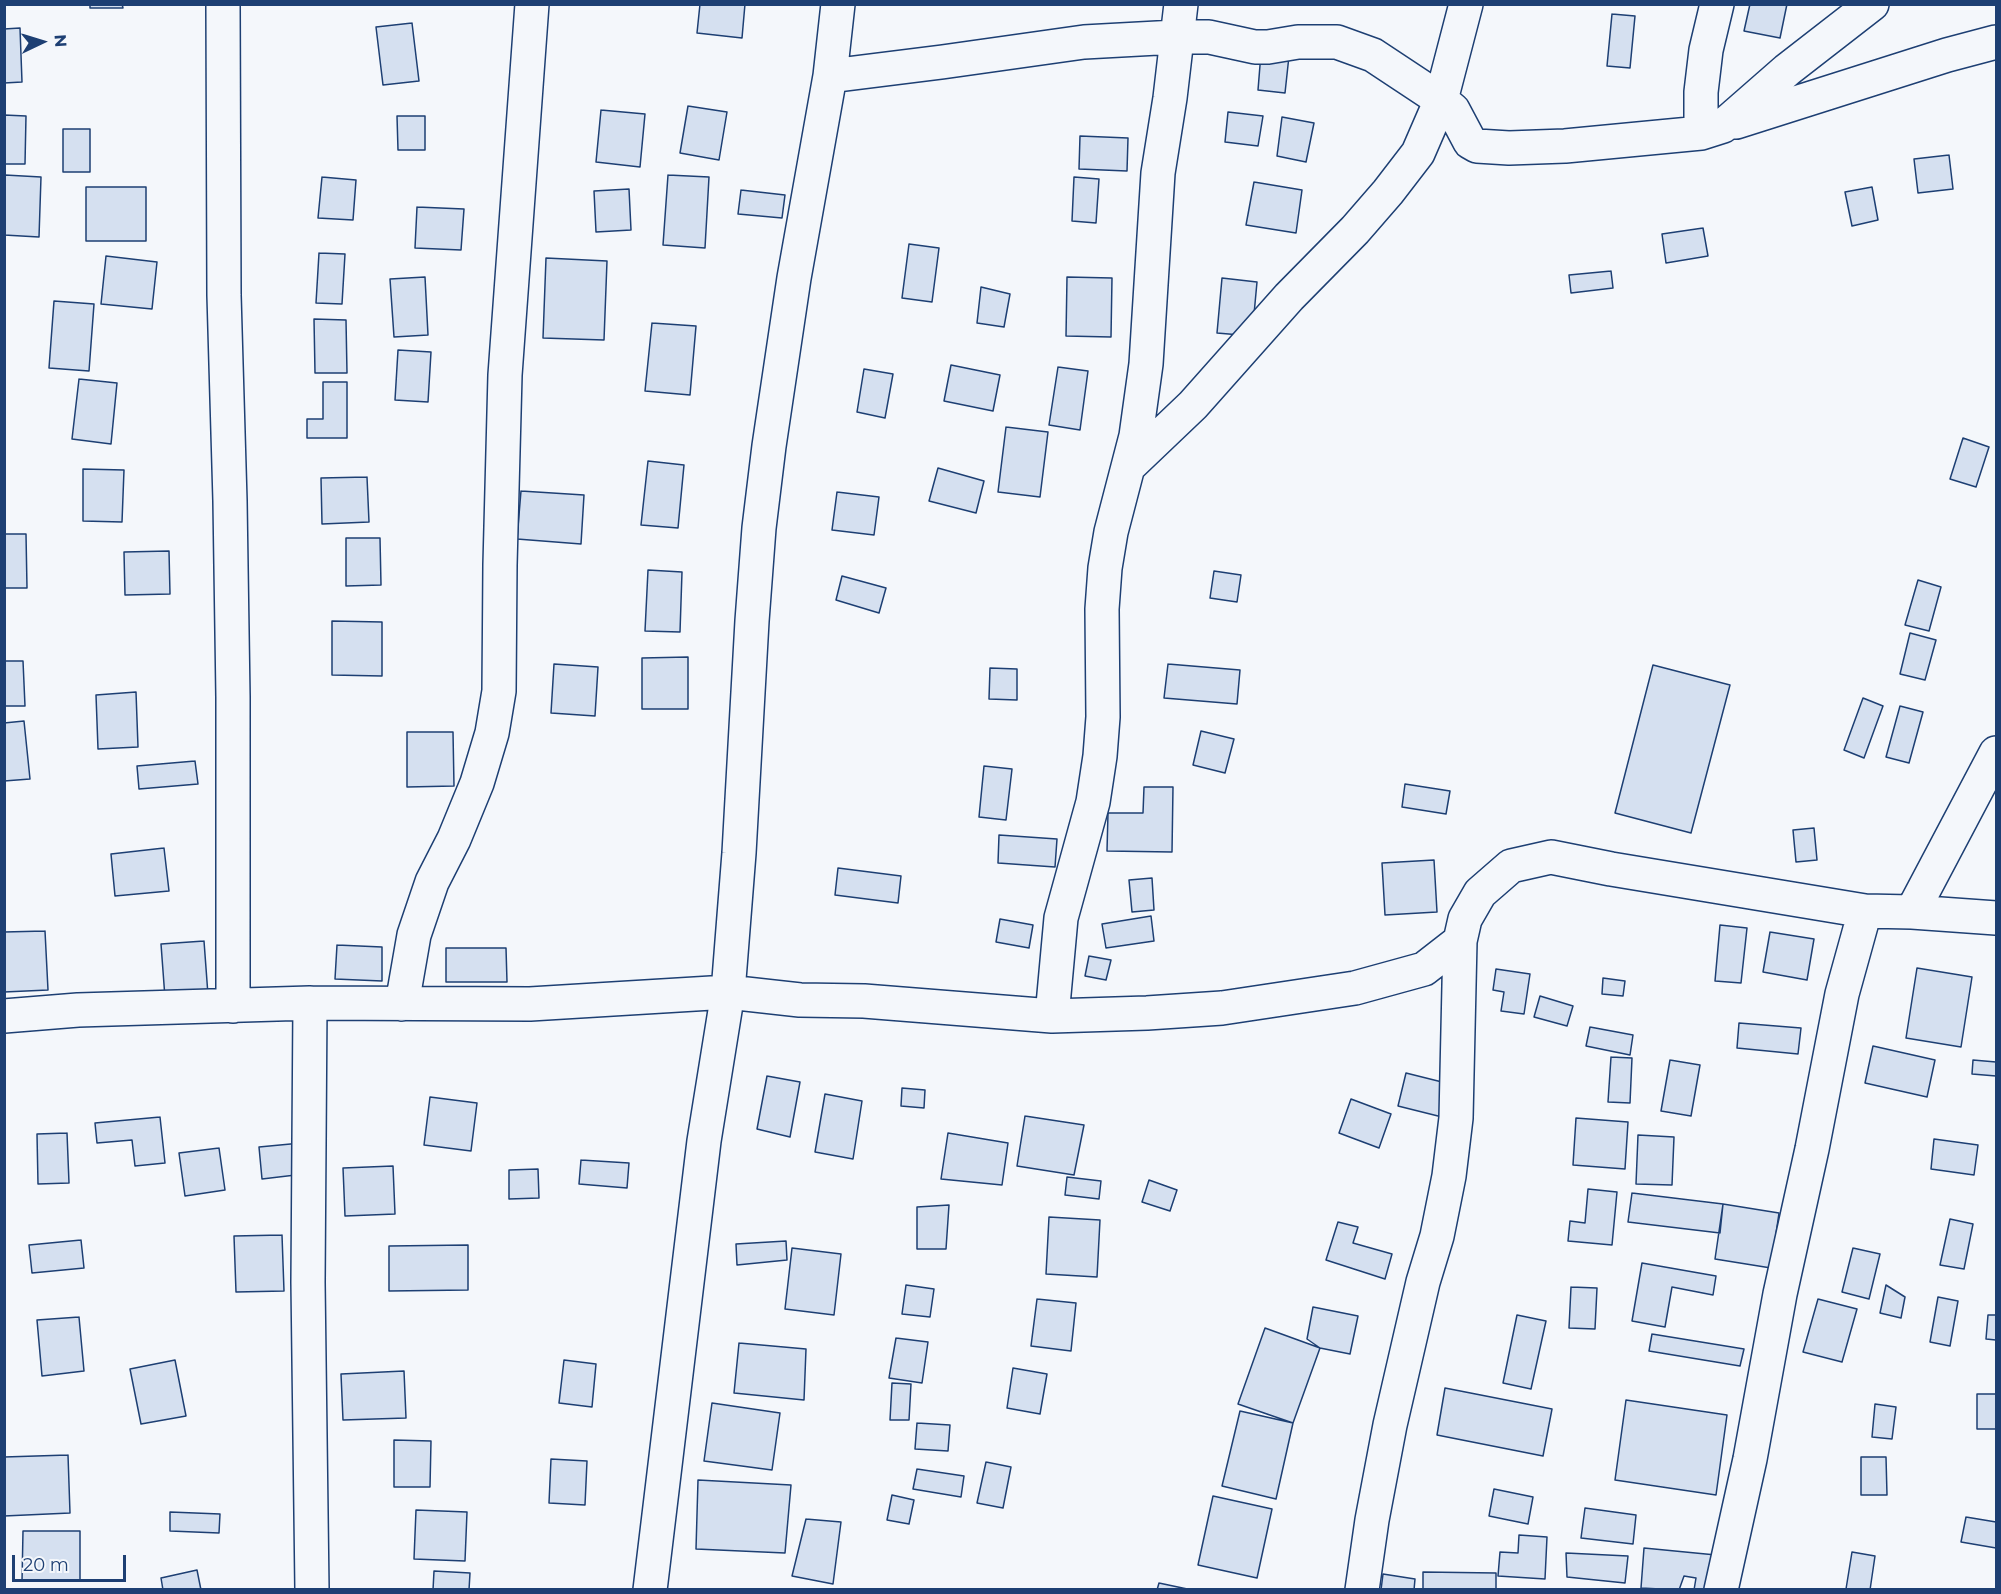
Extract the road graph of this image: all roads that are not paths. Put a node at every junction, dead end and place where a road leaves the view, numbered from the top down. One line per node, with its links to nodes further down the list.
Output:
1 (223, 4): 22 (street)
2 (532, 4): 21 (street)
3 (838, 4): 10 (street)
4 (1181, 4): 8 (street)
5 (1466, 4): 11 (street)
6 (1717, 4): 12 (street)
7 (1872, 4): 12 (street)
8 (1176, 37): 10 (street); 11 (street); 13 (street)
9 (1996, 42): 12 (street)
10 (830, 76): 19 (street)
11 (1441, 100): 12 (street); 13 (street)
12 (1712, 129)
13 (1129, 466): 24 (street)
14 (1996, 753): 16 (street)
15 (1865, 911): 16 (street); 18 (street); 28 (street)
16 (1912, 912): 17 (street)
17 (1996, 918)
18 (1460, 941): 24 (street); 27 (street)
19 (728, 992): 21 (street); 24 (street); 26 (street)
20 (310, 1003): 21 (street); 22 (street); 25 (street)
21 (402, 1004)
22 (233, 1006): 23 (street)
23 (4, 1016)
24 (1053, 1016)
25 (312, 1590)
26 (650, 1590)
27 (1362, 1590)
28 (1721, 1590)

